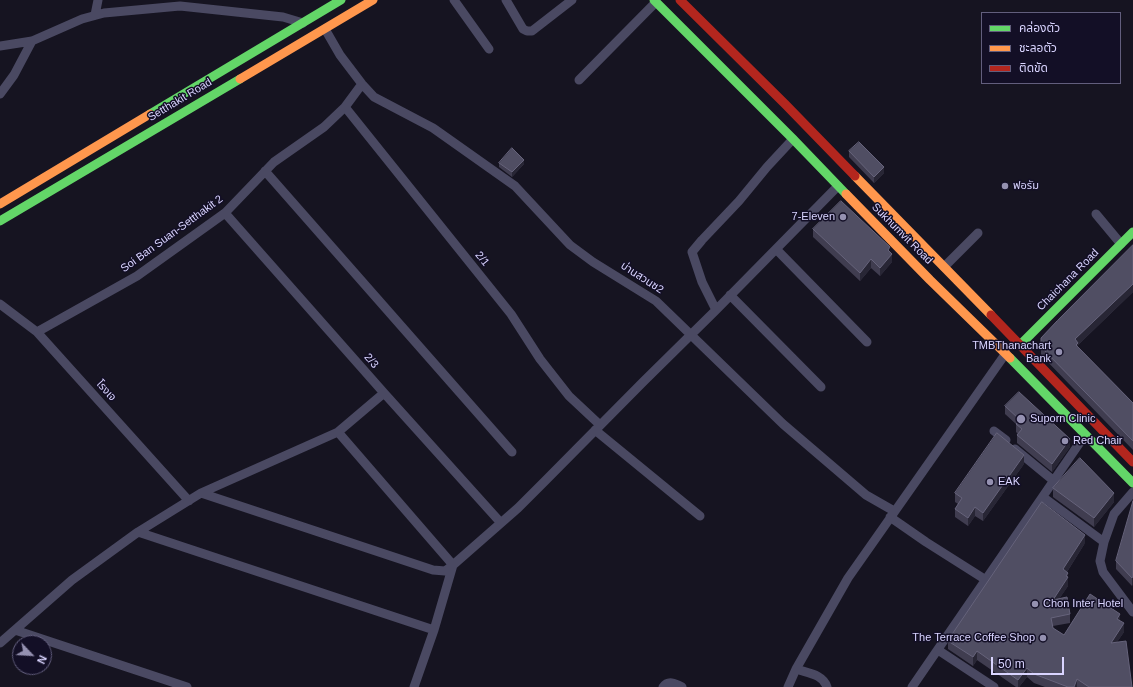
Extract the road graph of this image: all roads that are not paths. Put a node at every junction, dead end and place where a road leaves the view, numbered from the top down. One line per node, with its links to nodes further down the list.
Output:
1 (373, 0): 12 (main road, Setthakit Road)
2 (454, 0): 15 (street)
3 (506, 0): 4 (street)
4 (572, 0)
5 (680, 0): 31 (main road, Sukhumvit Road)
6 (96, 1): 10 (street)
7 (337, 1): 11 (main road, Setthakit Road)
8 (655, 1): 16 (street); 20 (main road, Sukhumvit Road)
9 (182, 3): 10 (street); 11 (street)
10 (95, 15): 13 (street)
11 (303, 23): 23 (main road, Setthakit Road)
12 (324, 29): 17 (street); 26 (main road, Setthakit Road)
13 (32, 41): 14 (street); 18 (street)
14 (0, 46)
15 (489, 49)
16 (579, 80)
17 (362, 84): 19 (street, Soi Ban Suan-Setthakit 2); 36 (street, บ่านสวนซ2)
18 (0, 94)
19 (345, 107): 21 (street, Soi Ban Suan-Setthakit 2); 42 (street, 2/1)
20 (793, 139): 22 (main road, Sukhumvit Road); 34 (street)
21 (265, 171): 24 (street, Soi Ban Suan-Setthakit 2); 46 (street)
22 (838, 186): 30 (street); 39 (main road, Sukhumvit Road)
23 (0, 204)
24 (225, 213): 35 (street, Soi Ban Suan-Setthakit 2); 41 (street, 2/3)
25 (1096, 214): 29 (street)
26 (0, 221)
27 (1133, 232): 29 (main road, Chaichana Road)
28 (978, 233): 31 (street)
29 (1121, 244): 38 (main road, Chaichana Road)
30 (776, 249): 32 (street); 37 (street)
31 (944, 267): 38 (main road, Sukhumvit Road)
32 (730, 295): 34 (street); 40 (street)
33 (0, 304): 35 (street, โรงเจ)
34 (716, 310): 36 (street)
35 (37, 332): 53 (street, โรงเจ)
36 (690, 334): 42 (street); 54 (street, บ่านสวนซ2)
37 (867, 342)
38 (1020, 345): 39 (main road, Chaichana Road); 47 (main road, Sukhumvit Road)
39 (1006, 353): 45 (main road, Sukhumvit Road); 54 (street)
40 (821, 387)
41 (384, 393): 44 (street); 56 (street, 2/3)
42 (597, 427): 55 (street, 2/1); 56 (street)
43 (994, 431): 48 (street)
44 (338, 432): 51 (street); 59 (street)
45 (1085, 435): 48 (street); 49 (main road, Sukhumvit Road)
46 (512, 452)
47 (1133, 462)
48 (1054, 481): 52 (street)
49 (1133, 483)
50 (1133, 492): 58 (street)
51 (201, 493): 53 (street); 59 (street)
52 (1043, 497): 58 (street); 60 (street)
53 (189, 501): 57 (street)
54 (892, 514): 60 (street, บ่านสวนซ2); 66 (street)
55 (700, 516)
56 (501, 523): 59 (street)
57 (138, 532): 62 (street); 63 (street)
58 (1104, 542): 61 (street)
59 (454, 565): 63 (street)
60 (986, 580): 65 (street)
61 (1133, 612)
62 (15, 630): 64 (street); 67 (street)
63 (434, 630): 68 (street)
64 (0, 643)
65 (938, 650): 73 (street); 74 (street)
66 (796, 669): 71 (street); 72 (street)
67 (187, 687)
68 (414, 687)
69 (663, 687): 70 (street)
70 (682, 687)
71 (788, 687)
72 (827, 687)
73 (912, 687)
74 (994, 687)

